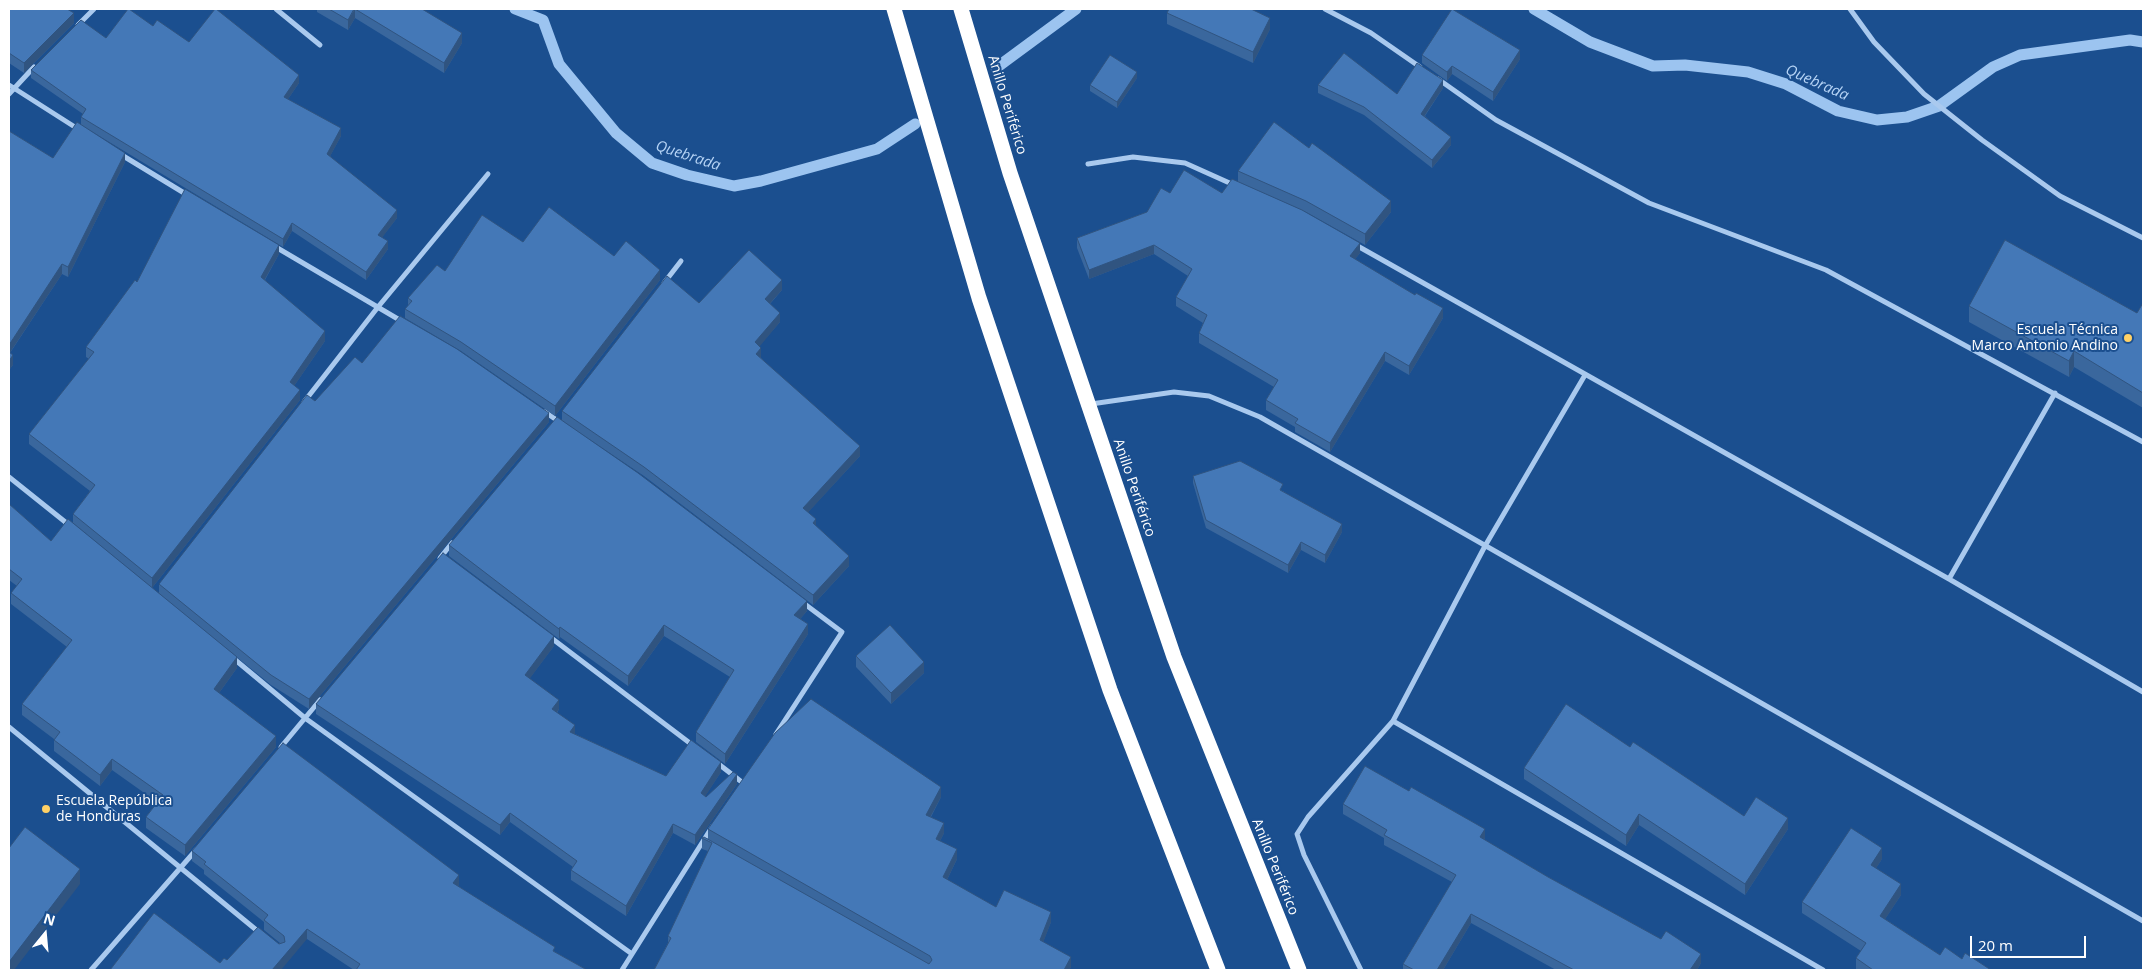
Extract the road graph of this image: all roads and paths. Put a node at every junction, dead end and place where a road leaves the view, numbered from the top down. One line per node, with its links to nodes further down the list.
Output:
1 (94, 9): 7 (street)
2 (276, 9): 8 (street)
3 (894, 9): 70 (highway)
4 (961, 9): 29 (highway, Anillo Periférico)
5 (1325, 9): 10 (street)
6 (1850, 9): 20 (street)
7 (72, 30)
8 (320, 45)
9 (39, 62): 12 (street)
10 (1426, 71)
11 (1434, 76): 28 (street)
12 (11, 87): 13 (street); 14 (street)
13 (9, 94)
14 (86, 133)
15 (110, 148): 19 (street)
16 (1088, 164): 18 (street)
17 (488, 174): 25 (street)
18 (1244, 190)
19 (192, 198)
20 (2143, 238)
21 (1347, 240): 27 (street)
22 (268, 243): 25 (street)
23 (681, 261): 24 (street)
24 (657, 292)
25 (378, 307): 26 (street); 30 (street)
26 (410, 326)
27 (1586, 375): 40 (street); 44 (street)
28 (2055, 393): 36 (street); 44 (street)
29 (1088, 405): 40 (street); 71 (highway, Anillo Periférico)
30 (300, 408)
31 (541, 410): 33 (street)
32 (563, 413): 33 (street)
33 (558, 420): 34 (street); 35 (street)
34 (565, 426)
35 (551, 428)
36 (2143, 442)
37 (9, 477): 38 (street)
38 (78, 532)
39 (454, 541): 41 (street)
40 (1485, 546): 51 (street); 65 (street)
41 (442, 556): 42 (street); 43 (street)
42 (450, 562)
43 (435, 563)
44 (1949, 579): 48 (street)
45 (796, 597): 53 (street)
46 (545, 634): 54 (street)
47 (230, 655): 50 (street)
48 (2143, 692)
49 (324, 696): 50 (street)
50 (305, 718): 55 (street); 67 (street)
51 (1393, 721): 72 (street); 73 (street)
52 (9, 727): 64 (street)
53 (769, 743)
54 (704, 753)
55 (274, 755)
56 (712, 759): 58 (street)
57 (748, 775): 58 (street)
58 (743, 783): 59 (street)
59 (738, 790)
60 (717, 820): 61 (street)
61 (702, 841): 63 (street); 67 (street)
62 (200, 845): 64 (street)
63 (710, 846)
64 (181, 868): 66 (street); 68 (street)
65 (2143, 921)
66 (265, 938)
67 (632, 954): 69 (street)
68 (91, 970)
69 (622, 970)
70 (1218, 970)
71 (1299, 970)
72 (1360, 970)
73 (1823, 970)

